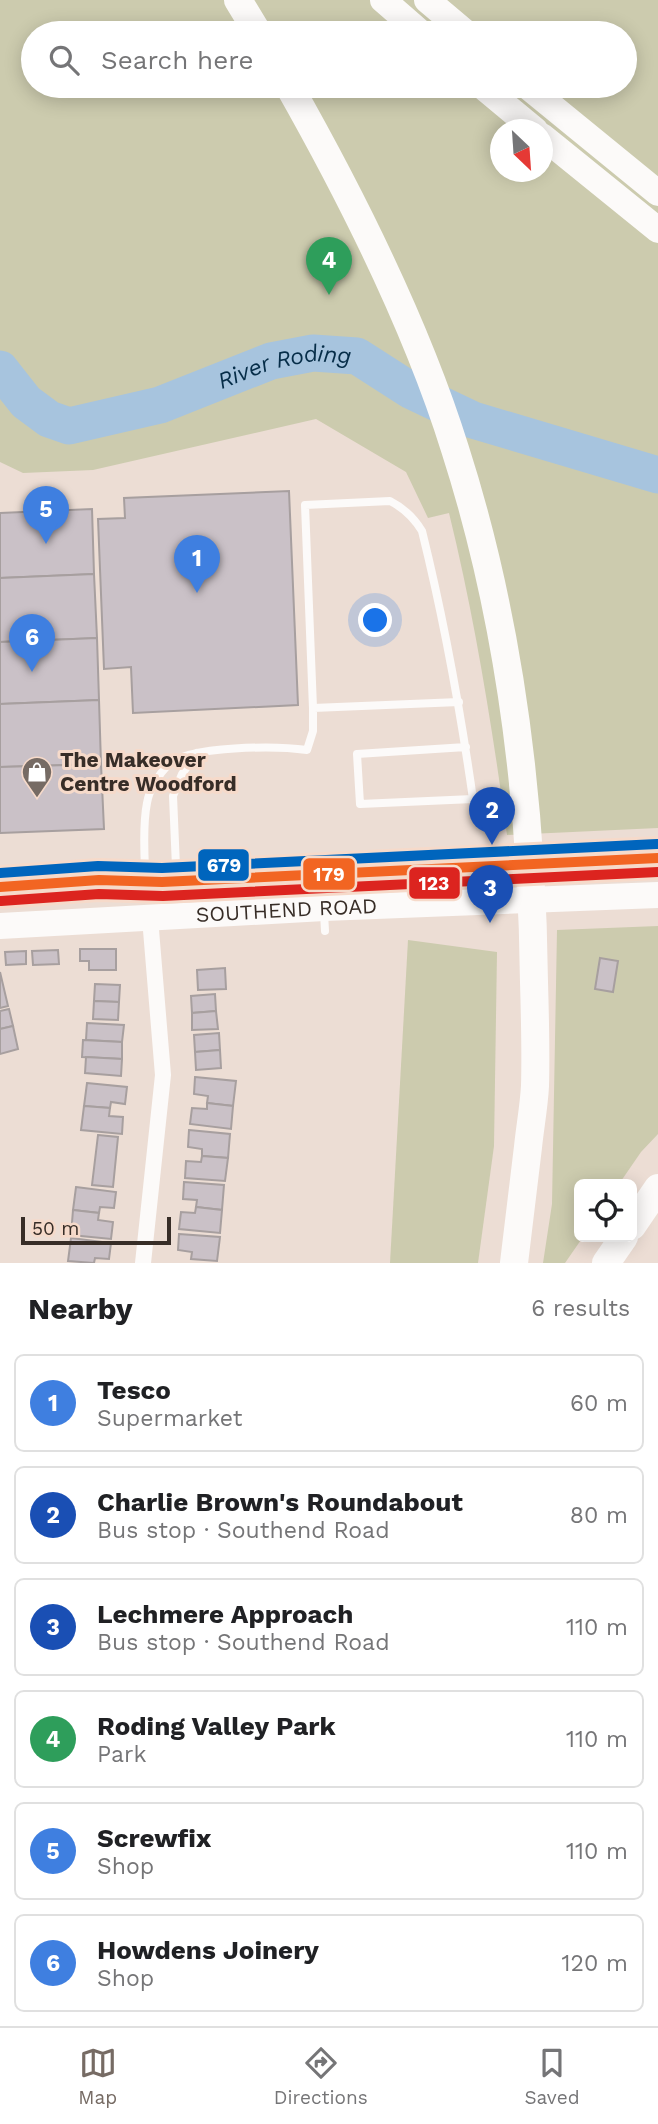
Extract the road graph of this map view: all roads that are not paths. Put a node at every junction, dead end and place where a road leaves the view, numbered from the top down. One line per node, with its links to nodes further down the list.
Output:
1 (238, 0): 4 (highway)
2 (383, 0): 5 (highway)
3 (427, 0): 6 (highway)
4 (251, 21)
5 (407, 21)
6 (452, 21)
7 (296, 98): 28 (highway)
8 (496, 98): 10 (highway)
9 (542, 98): 12 (highway)
10 (521, 119)
11 (553, 145): 13 (highway)
12 (658, 193)
13 (658, 230)
14 (459, 702): 15 (lane); 15 (lane); 16 (lane)
15 (313, 708): 17 (lane)
16 (466, 747): 16 (lane)
17 (197, 753): 19 (lane); 19 (lane)
18 (658, 858): 19 (highway, SOUTHEND ROAD)
19 (162, 882): 20 (highway, SOUTHEND ROAD); 22 (lane)
20 (0, 887)
21 (658, 895): 22 (highway, SOUTHEND ROAD)
22 (150, 918): 23 (highway, SOUTHEND ROAD); 27 (street)
23 (0, 926)
24 (658, 1188): 25 (highway)
25 (637, 1219)
26 (621, 1242): 29 (highway)
27 (143, 1263)
28 (514, 1263)
29 (606, 1263)

